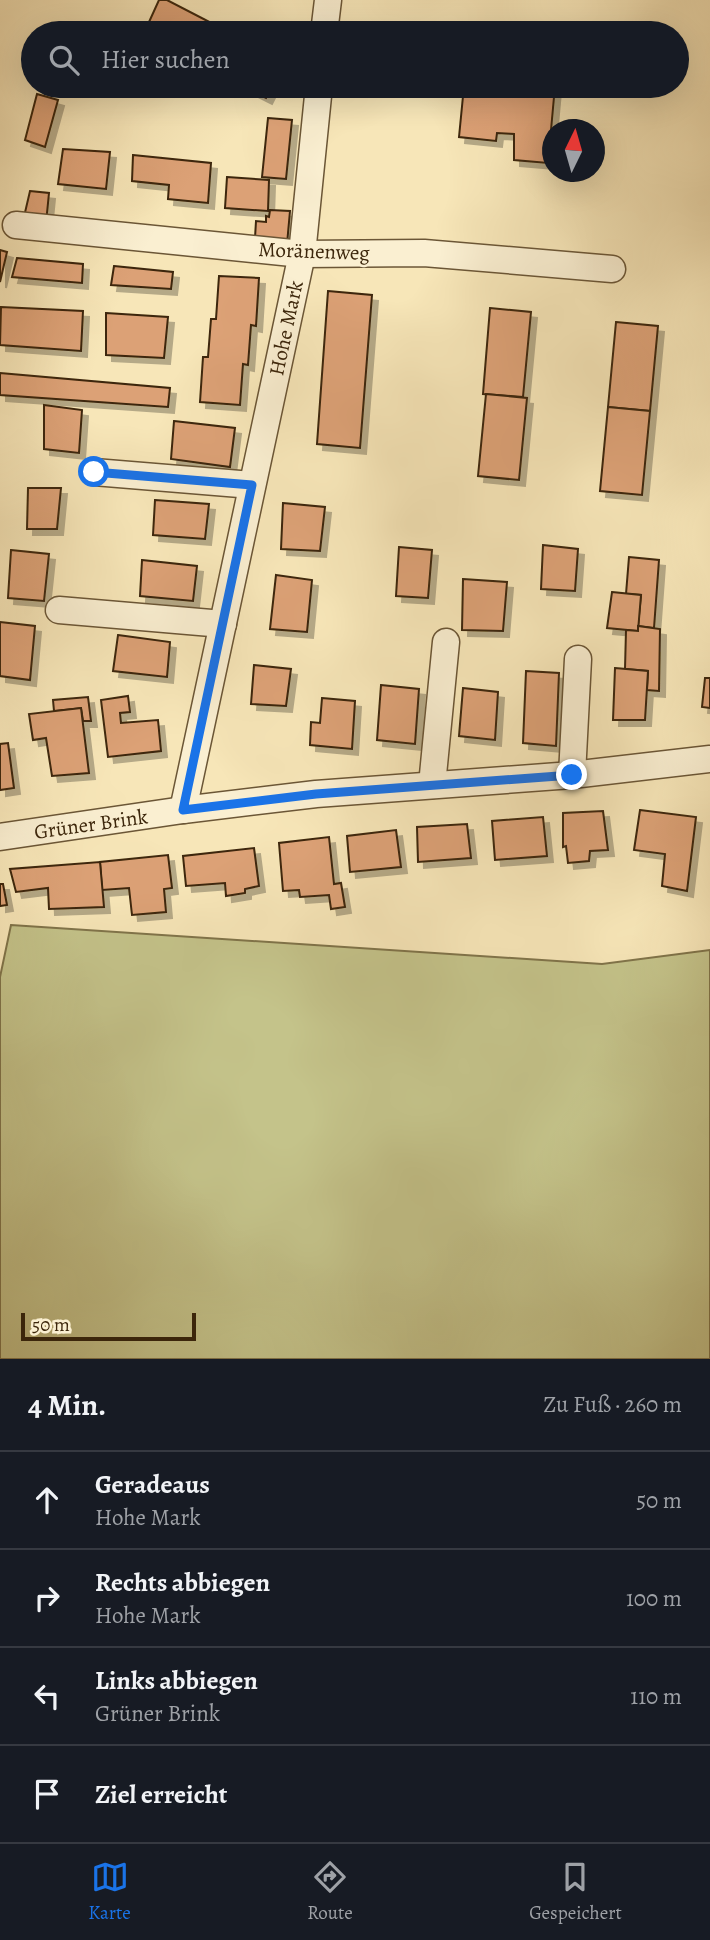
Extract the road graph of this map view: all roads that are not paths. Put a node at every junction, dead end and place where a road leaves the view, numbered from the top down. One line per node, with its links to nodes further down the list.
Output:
1 (328, 0): 2 (street)
2 (325, 21)
3 (318, 98): 5 (street, Hohe Mark)
4 (16, 225): 5 (street, Moränenweg)
5 (302, 254): 6 (street, Moränenweg); 8 (street, Hohe Mark)
6 (612, 269)
7 (94, 472): 8 (street)
8 (252, 485): 10 (street, Hohe Mark)
9 (60, 610): 10 (street)
10 (223, 624): 16 (street, Hohe Mark)
11 (446, 642): 15 (street)
12 (578, 659): 14 (street)
13 (710, 759): 14 (street, Grüner Brink)
14 (572, 775): 15 (street, Grüner Brink)
15 (432, 785): 16 (street, Grüner Brink)
16 (183, 810): 17 (street, Grüner Brink)
17 (0, 837)

